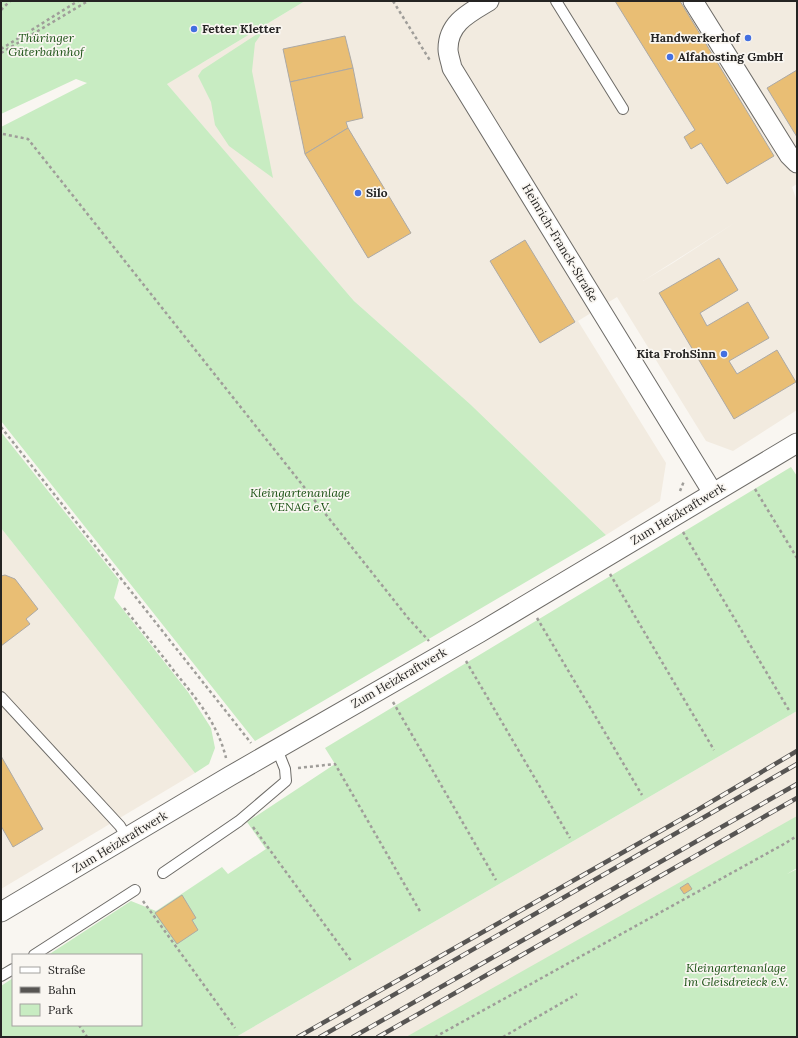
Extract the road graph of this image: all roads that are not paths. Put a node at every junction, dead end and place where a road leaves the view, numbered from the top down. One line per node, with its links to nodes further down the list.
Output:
1 (489, 1): 7 (street, Heinrich-Franck-Straße)
2 (556, 1): 4 (lane)
3 (693, 1): 5 (street)
4 (623, 109)
5 (797, 163)
6 (797, 444): 7 (street, Zum Heizkraftwerk)
7 (713, 493): 9 (street, Zum Heizkraftwerk)
8 (1, 697): 10 (lane)
9 (269, 754): 10 (street, Zum Heizkraftwerk); 11 (lane)
10 (127, 838): 13 (street, Zum Heizkraftwerk)
11 (163, 873)
12 (135, 890): 14 (lane)
13 (1, 912)
14 (36, 954)
15 (12, 970): 16 (lane)
16 (1, 976)

